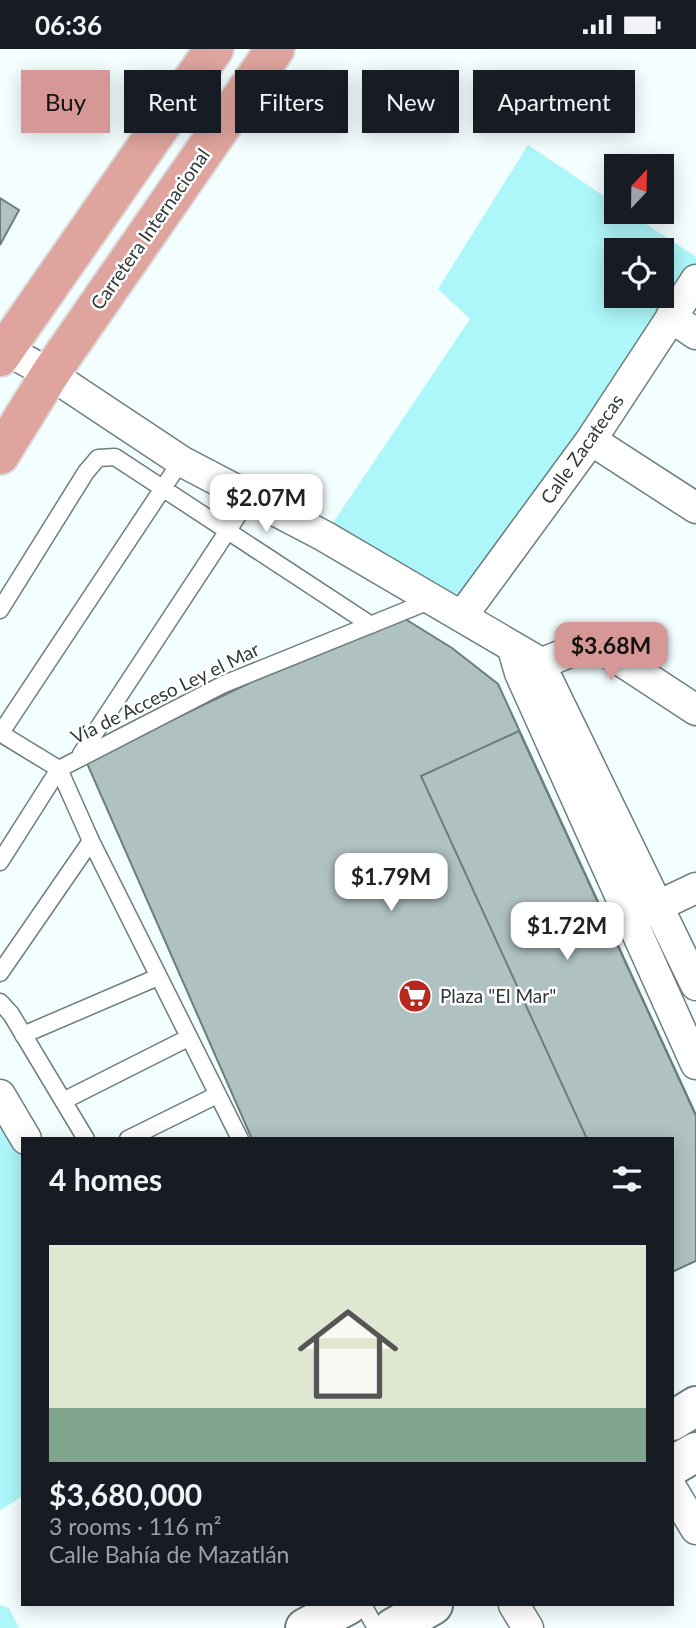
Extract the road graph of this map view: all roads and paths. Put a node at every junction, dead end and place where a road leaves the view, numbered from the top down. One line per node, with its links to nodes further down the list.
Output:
1 (214, 49): 6 (main road)
2 (275, 49): 7 (main road, Carretera Internacional)
3 (696, 280): 4 (street, Calle Zacatecas)
4 (671, 317): 5 (street); 8 (street, Calle Zacatecas)
5 (696, 334)
6 (2, 350): 7 (street)
7 (50, 374): 9 (main road, Carretera Internacional); 10 (street)
8 (591, 440): 13 (street); 17 (street, Calle Zacatecas)
9 (0, 456)
10 (181, 461): 11 (lane); 12 (street)
11 (164, 487): 14 (lane); 16 (lane); 21 (lane)
12 (250, 497): 14 (lane); 15 (street)
13 (696, 508)
14 (228, 530): 18 (lane); 22 (lane)
15 (432, 600): 17 (street); 18 (lane, Vía de Acceso Ley el Mar)
16 (0, 610)
17 (462, 616): 19 (street)
18 (371, 625): 22 (lane, Vía de Acceso Ley el Mar)
19 (524, 661): 20 (street); 27 (street); 28 (street)
20 (696, 709)
21 (0, 733): 23 (lane, Vía de Acceso Ley el Mar)
22 (80, 756): 23 (lane, Vía de Acceso Ley el Mar)
23 (59, 769): 24 (lane); 25 (lane)
24 (91, 841): 29 (lane); 30 (lane)
25 (0, 862)
26 (696, 888): 27 (street)
27 (659, 906): 28 (street); 31 (street)
28 (632, 919): 35 (street)
29 (0, 972)
30 (158, 977): 33 (lane); 34 (lane)
31 (696, 985)
32 (0, 1002): 33 (lane)
33 (23, 1035): 38 (lane)
34 (188, 1038): 37 (lane); 38 (lane)
35 (696, 1064)
36 (0, 1095): 39 (street)
37 (218, 1095): 41 (lane); 42 (lane)
38 (63, 1101): 40 (lane)
39 (25, 1137)
40 (85, 1137)
41 (132, 1137)
42 (239, 1137)
43 (696, 1406): 44 (main road)
44 (674, 1420)
45 (696, 1452): 46 (main road)
46 (674, 1465)
47 (674, 1492): 48 (street)
48 (696, 1529)
49 (345, 1606): 53 (main road)
50 (364, 1606): 54 (lane)
51 (431, 1606): 55 (main road)
52 (515, 1606): 56 (street)
53 (307, 1621)
54 (376, 1628)
55 (393, 1628)
56 (528, 1628)

